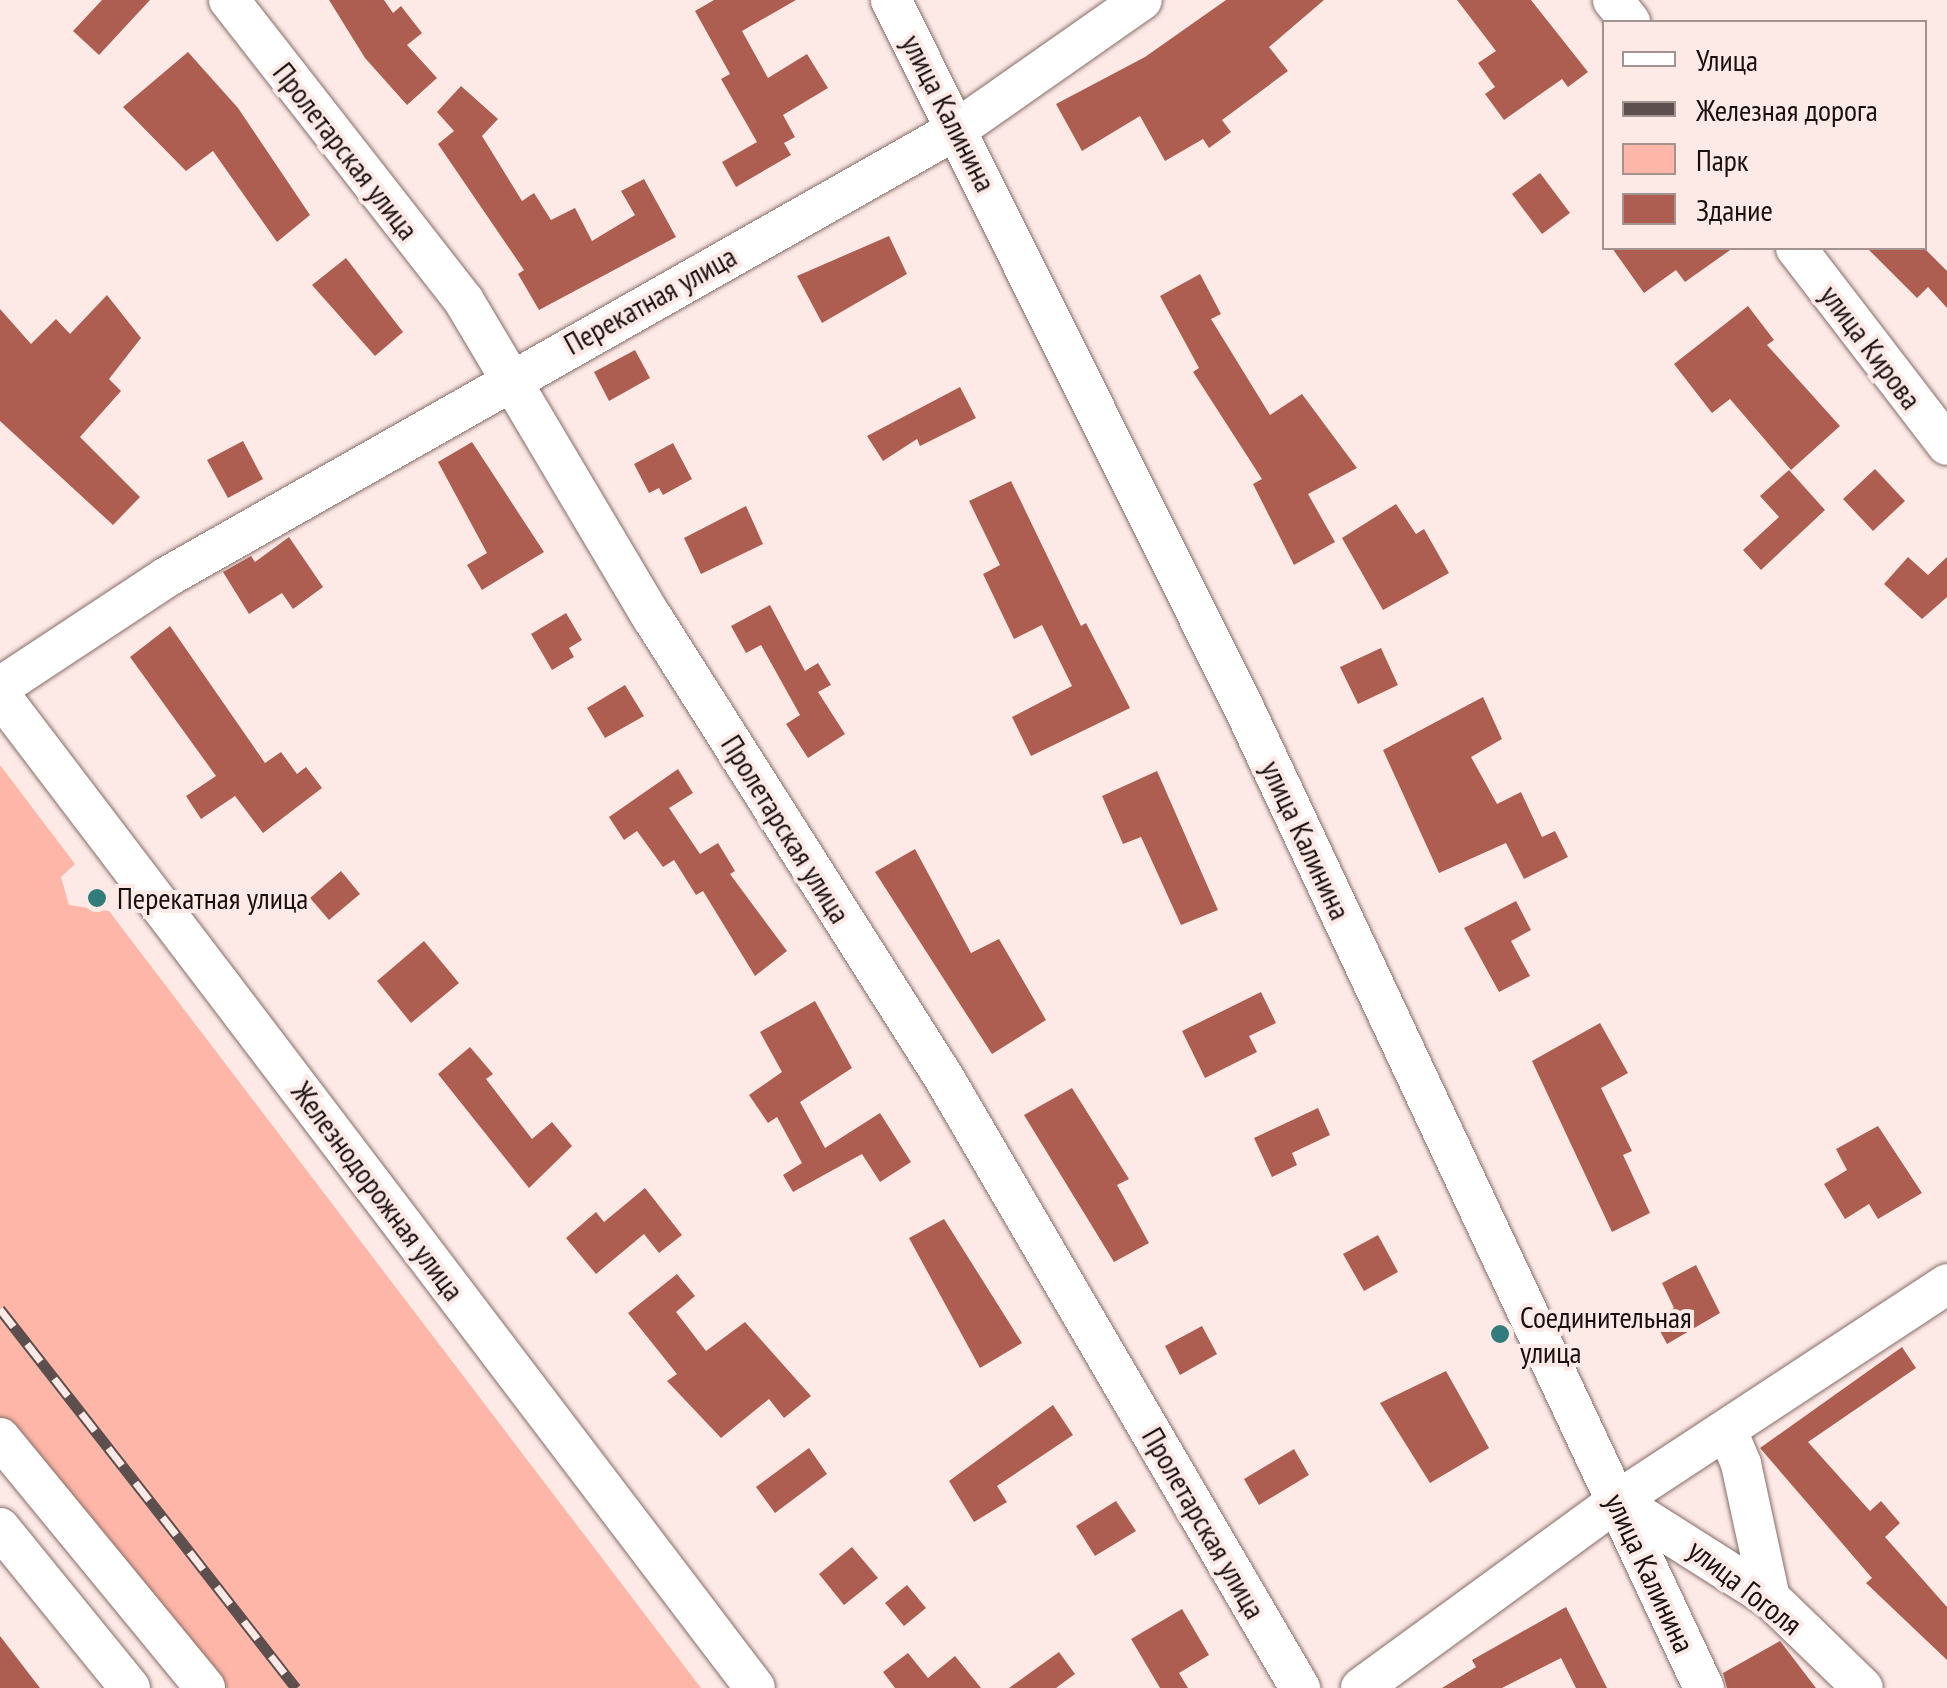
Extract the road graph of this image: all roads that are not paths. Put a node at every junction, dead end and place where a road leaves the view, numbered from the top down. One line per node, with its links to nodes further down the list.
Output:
1 (229, 0): 8 (street, Пролетарская улица)
2 (891, 0): 6 (street, улица Калинина)
3 (1142, 0): 6 (street, Перекатная улица)
4 (1613, 0): 5 (street)
5 (1628, 20)
6 (959, 128): 8 (street, Перекатная улица); 16 (street, улица Калинина)
7 (1798, 250): 9 (street, улица Кирова)
8 (508, 381): 10 (street, Перекатная улица); 25 (street, Пролетарская улица)
9 (1947, 445)
10 (0, 687)
11 (0, 695): 24 (street, Железнодорожная улица)
12 (1947, 1284): 13 (street)
13 (1728, 1433): 15 (street); 16 (street)
14 (0, 1438): 18 (street)
15 (1748, 1499): 19 (street); 21 (street)
16 (1617, 1501): 19 (street, улица Гоголя); 26 (street); 27 (street, улица Калинина)
17 (0, 1528): 20 (street)
18 (92, 1550): 20 (street); 23 (street)
19 (1703, 1550): 21 (street, улица Гоголя)
20 (48, 1588): 22 (street)
21 (1770, 1598): 28 (street, улица Гоголя)
22 (130, 1688)
23 (205, 1688)
24 (754, 1688)
25 (1300, 1688)
26 (1362, 1688)
27 (1704, 1688)
28 (1862, 1688)

